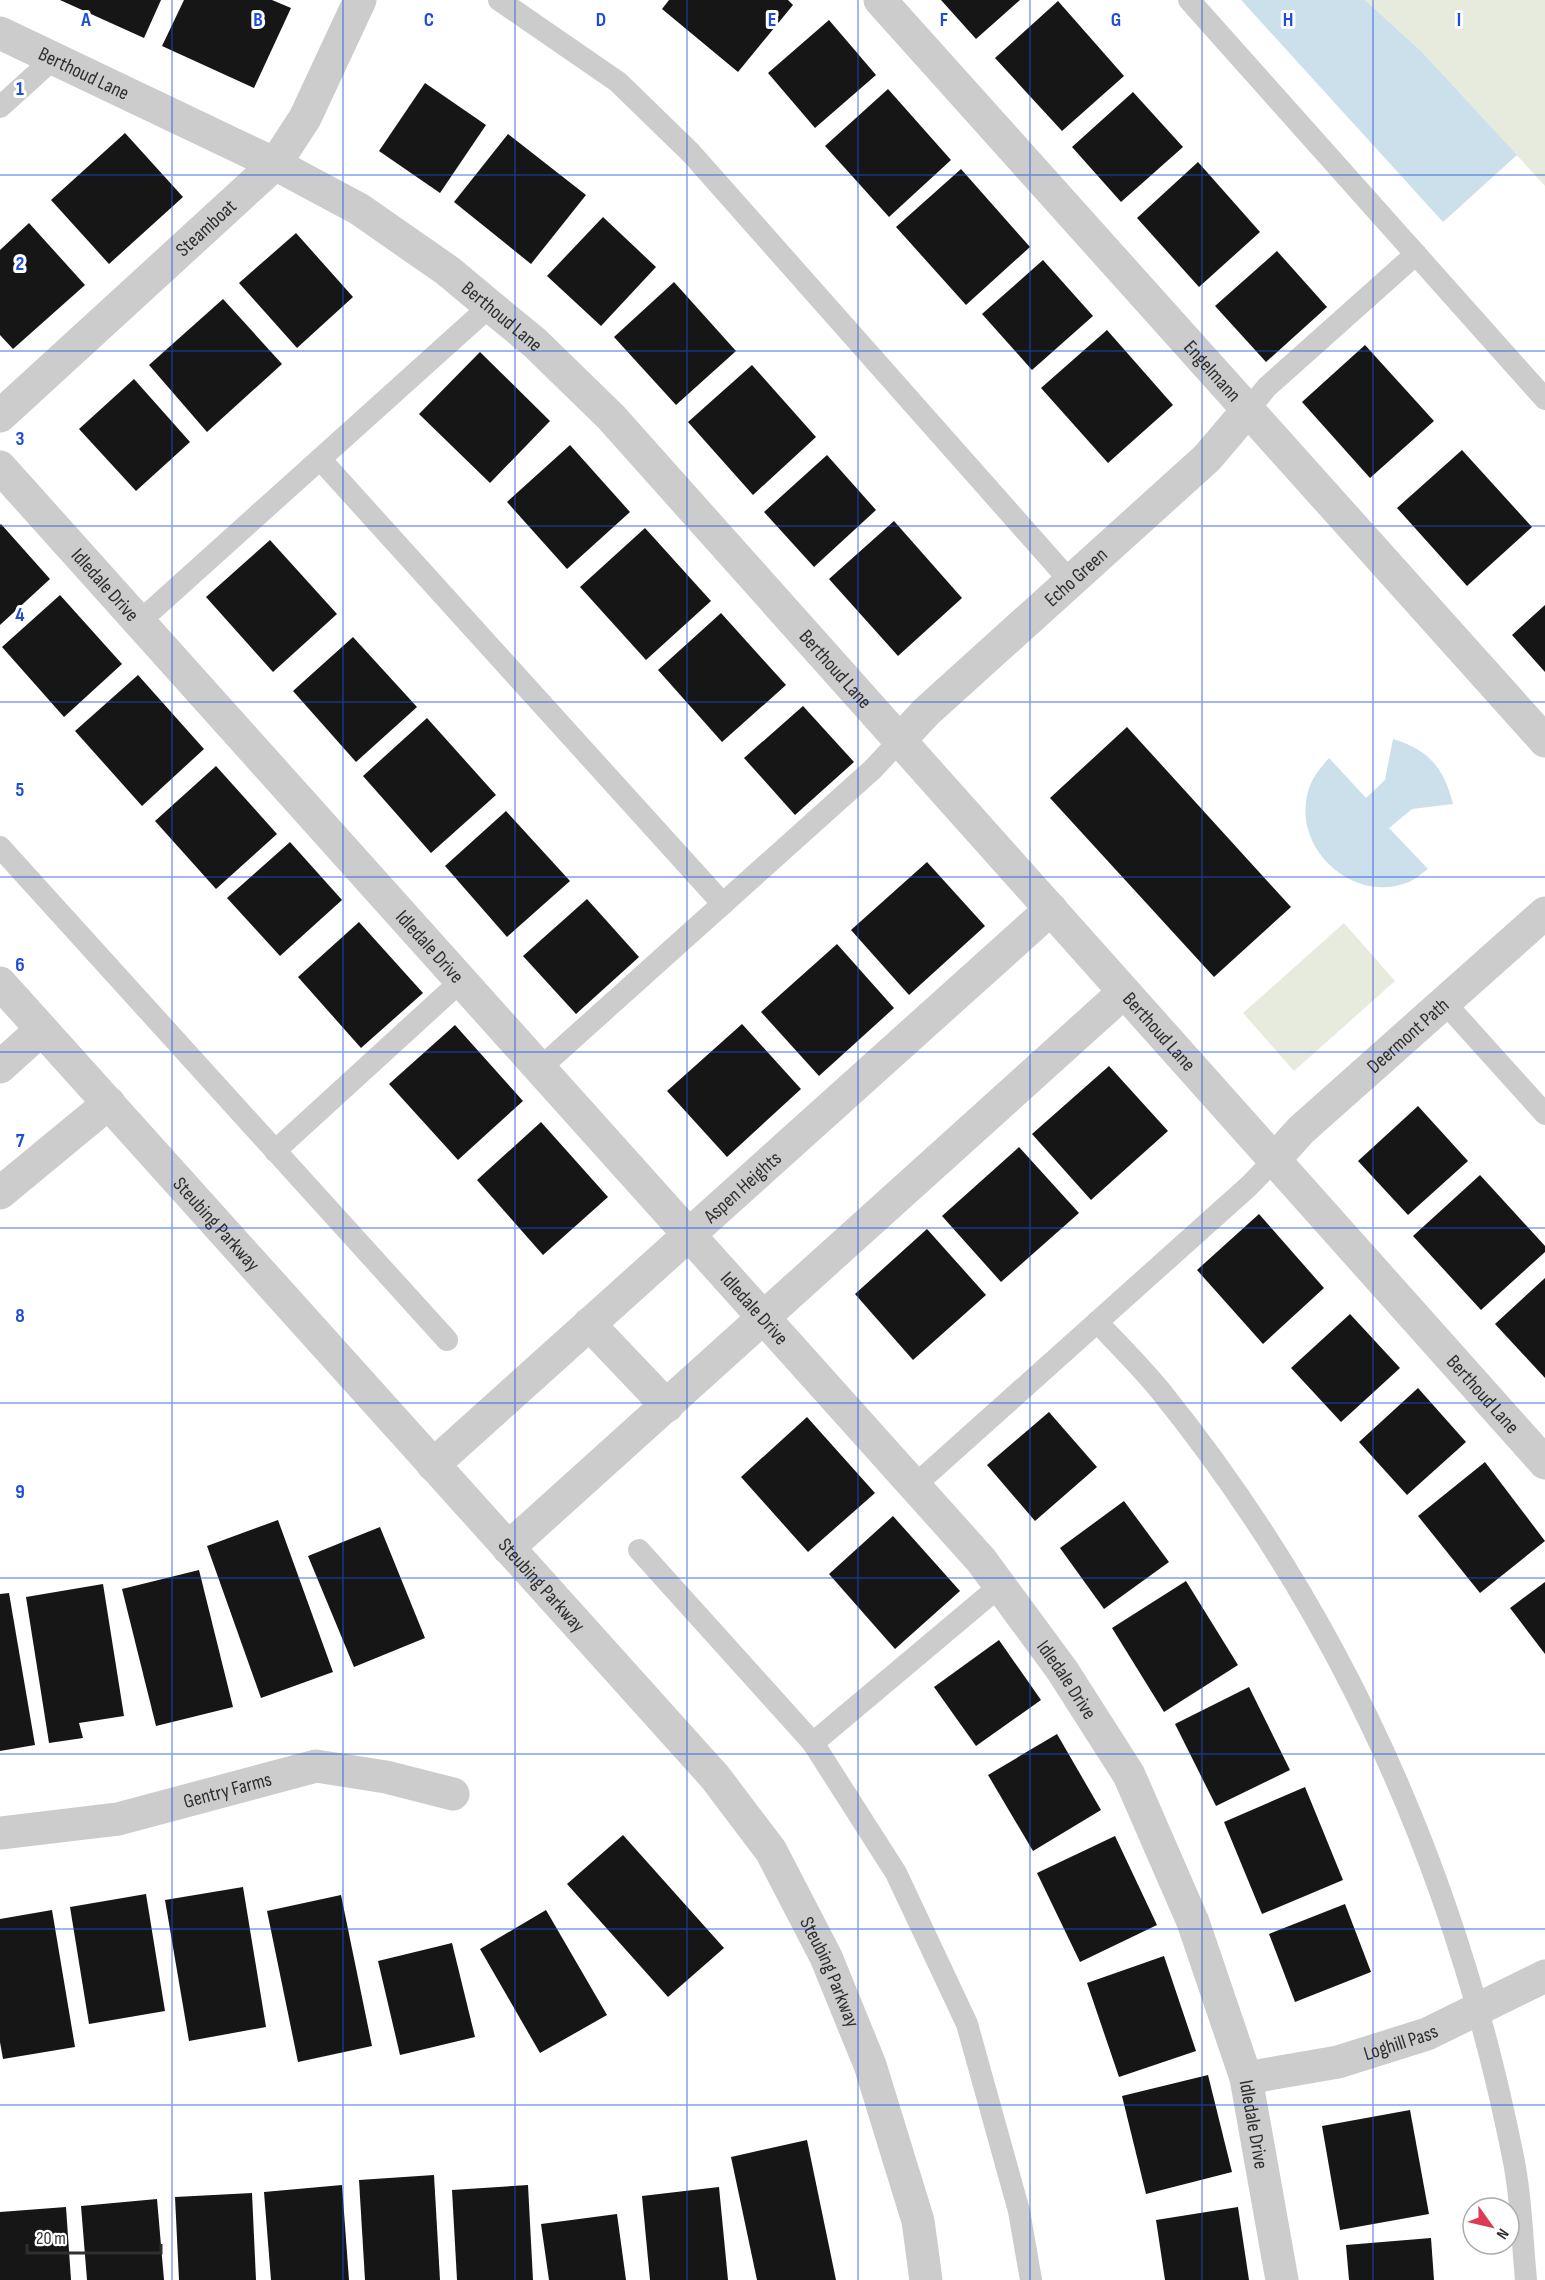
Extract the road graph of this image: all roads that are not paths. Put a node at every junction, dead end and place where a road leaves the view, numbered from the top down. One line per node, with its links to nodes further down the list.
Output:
1 (360, 0): 8 (street, Steamboat)
2 (499, 0): 16 (lane)
3 (880, 0): 12 (street, Engelmann)
4 (1189, 0): 9 (lane)
5 (0, 33): 6 (street, Berthoud Lane)
6 (53, 58): 7 (lane); 8 (street, Berthoud Lane)
7 (0, 106)
8 (275, 164): 10 (street, Berthoud Lane); 13 (street, Steamboat)
9 (1416, 254): 11 (lane); 12 (lane)
10 (490, 306): 14 (lane); 18 (street, Berthoud Lane)
11 (1545, 399)
12 (1247, 411): 16 (street, Echo Green); 19 (street, Engelmann)
13 (0, 416)
14 (320, 459): 17 (lane); 21 (lane)
15 (0, 467): 17 (street, Idledale Drive)
16 (1071, 582): 18 (street, Echo Green)
17 (139, 622): 24 (street, Idledale Drive)
18 (900, 740): 21 (lane); 22 (street, Berthoud Lane)
19 (1545, 741)
20 (0, 847): 33 (lane)
21 (723, 904): 30 (lane)
22 (1051, 909): 26 (street, Berthoud Lane); 36 (street, Aspen Heights)
23 (1545, 913): 27 (street, Deermont Path)
24 (461, 981): 30 (street, Idledale Drive); 33 (lane)
25 (0, 983): 28 (street, Steubing Parkway)
26 (1124, 992): 34 (street, Berthoud Lane); 37 (street)
27 (1445, 1003): 32 (lane); 34 (street, Deermont Path)
28 (41, 1030): 29 (street); 31 (street, Steubing Parkway)
29 (0, 1067)
30 (540, 1068): 36 (street, Idledale Drive)
31 (109, 1103): 35 (street); 43 (street, Steubing Parkway)
32 (1545, 1114)
33 (275, 1150): 40 (lane)
34 (1274, 1160): 38 (lane); 42 (street, Berthoud Lane)
35 (0, 1193)
36 (689, 1234): 37 (street, Idledale Drive); 39 (street, Aspen Heights)
37 (764, 1318): 41 (street); 44 (street, Idledale Drive)
38 (1097, 1322): 44 (lane); 52 (lane)
39 (589, 1324): 41 (street); 43 (street, Aspen Heights)
40 (447, 1340)
41 (667, 1406): 45 (street)
42 (1545, 1463)
43 (433, 1465): 45 (street, Steubing Parkway)
44 (914, 1486): 47 (street, Idledale Drive)
45 (508, 1548): 54 (street, Steubing Parkway)
46 (639, 1550): 48 (lane)
47 (1001, 1585): 48 (lane); 53 (street, Idledale Drive)
48 (813, 1743): 55 (lane)
49 (453, 1794): 50 (street, Gentry Farms)
50 (0, 1833)
51 (1545, 1976): 52 (street, Loghill Pass)
52 (1478, 2009): 53 (street, Loghill Pass); 57 (lane)
53 (1246, 2078): 56 (street, Idledale Drive)
54 (926, 2280)
55 (1031, 2280)
56 (1282, 2280)
57 (1526, 2280)

